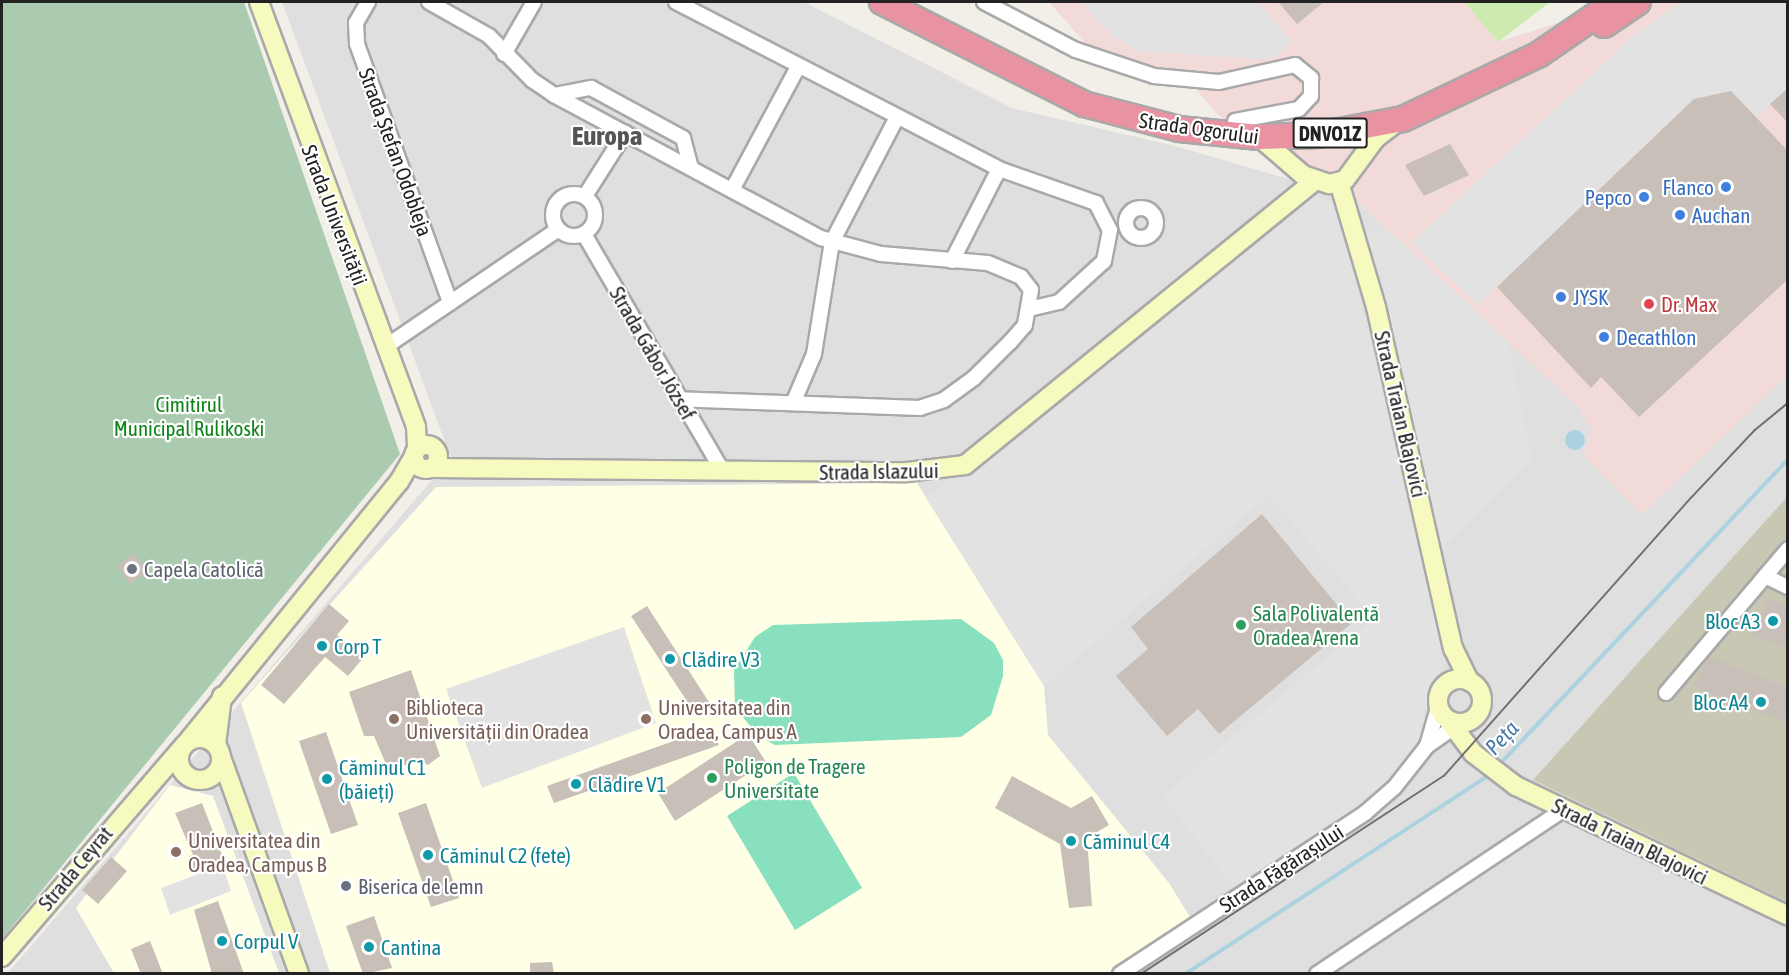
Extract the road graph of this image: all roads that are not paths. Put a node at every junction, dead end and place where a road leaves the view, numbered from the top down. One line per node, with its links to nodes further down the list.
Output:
1 (259, 2): 35 (street, Strada Universității)
2 (429, 2): 13 (street)
3 (534, 2): 13 (street)
4 (676, 2): 14 (street)
5 (882, 2): 20 (highway, Strada Ogorului / DNVO1Z)
6 (914, 2): 18 (highway, Strada Ogorului / DNVO1Z)
7 (984, 2): 18 (street)
8 (1615, 2): 12 (highway, DNVO1Z)
9 (1638, 2): 12 (highway)
10 (363, 3): 33 (street, Strada Ștefan Odobleja)
11 (1589, 5): 18 (highway, Strada Ogorului / DNVO1Z)
12 (1560, 41): 17 (highway, Strada Ogorului / DNVO1Z)
13 (504, 54): 15 (street)
14 (798, 67): 16 (street); 25 (street)
15 (554, 95): 19 (street); 21 (street)
16 (896, 119): 22 (street); 31 (street)
17 (1403, 119): 20 (highway, Strada Ogorului / DNVO1Z); 24 (street)
18 (1235, 121)
19 (625, 133): 21 (street); 26 (street)
20 (1259, 137): 23 (street)
21 (691, 168): 25 (street)
22 (999, 169): 29 (street); 32 (street)
23 (1314, 181): 24 (street); 39 (street, Strada Islazului)
24 (1339, 182): 43 (street, Strada Traian Blajovici)
25 (732, 190): 31 (street)
26 (585, 196): 28 (street); 30 (street)
27 (1126, 226): 29 (street)
28 (557, 230): 30 (street); 33 (street)
29 (1110, 230): 34 (street)
30 (584, 234): 36 (street, Strada Gábor József)
31 (832, 242): 32 (street); 37 (street)
32 (952, 261): 34 (street)
33 (450, 303): 35 (street)
34 (1029, 309): 37 (street)
35 (385, 347): 38 (street, Strada Universității)
36 (680, 399): 37 (street); 39 (street, Strada Gábor József)
37 (794, 401)
38 (430, 458): 39 (street, Strada Islazului); 47 (street)
39 (723, 472)
40 (1788, 549): 41 (street)
41 (1765, 576): 42 (street); 46 (street)
42 (1788, 587)
43 (1453, 648): 44 (street, Strada Traian Blajovici); 45 (street, Strada Traian Blajovici)
44 (1469, 681): 45 (street); 48 (street, Strada Traian Blajovici)
45 (1443, 687): 48 (street, Strada Traian Blajovici)
46 (1666, 693)
47 (223, 695): 49 (street); 51 (street)
48 (1455, 720): 50 (street, Strada Făgărașului); 50 (street, Strada Făgărașului); 55 (street, Strada Traian Blajovici)
49 (185, 745): 51 (street); 52 (street); 53 (street, Strada Ceyrat)
50 (1427, 746): 59 (street, Strada Făgărașului)
51 (219, 751): 52 (street); 54 (street)
52 (198, 779): 53 (street); 54 (street)
53 (149, 781): 57 (street, Strada Ceyrat)
54 (236, 796): 58 (street)
55 (1563, 810): 56 (street, Strada Traian Blajovici); 60 (street)
56 (1788, 916)
57 (2, 957)
58 (299, 974)
59 (1120, 974)
60 (1317, 974)

